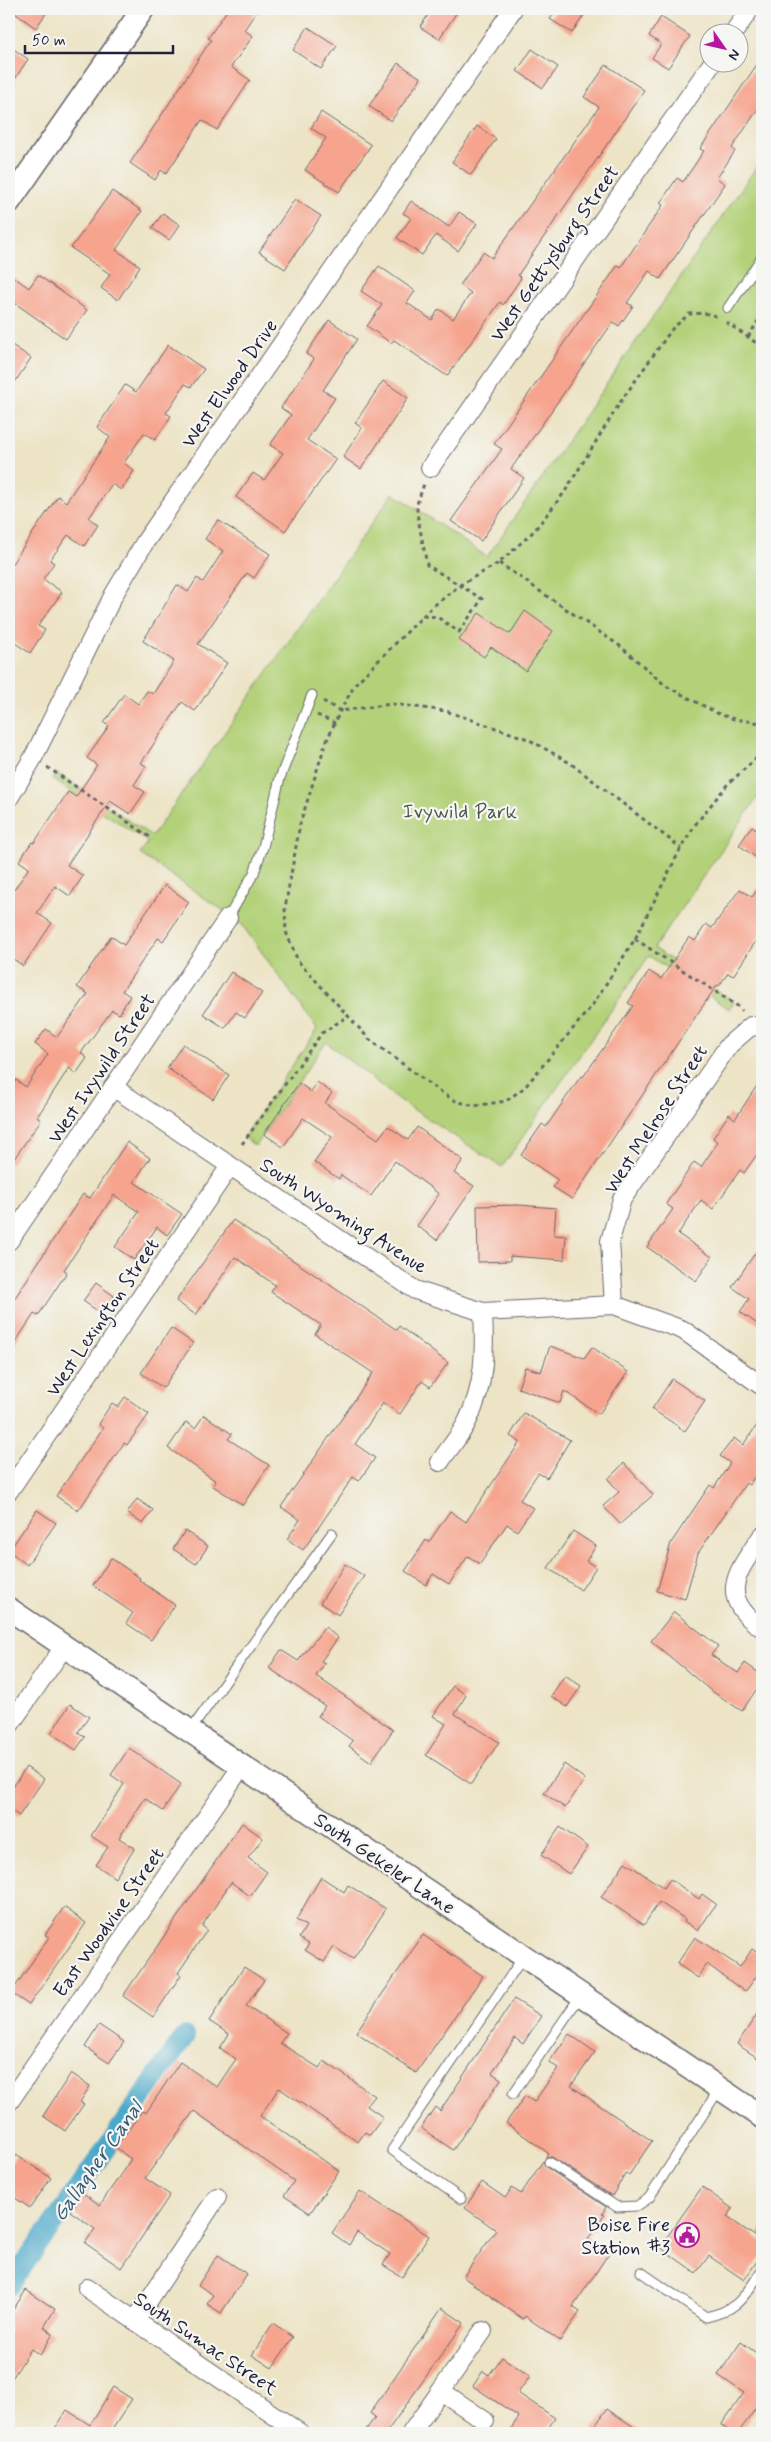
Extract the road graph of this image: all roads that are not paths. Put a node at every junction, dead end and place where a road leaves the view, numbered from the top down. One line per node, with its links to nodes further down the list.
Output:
1 (143, 9): 6 (street)
2 (513, 9): 11 (street, West Elwood Drive)
3 (750, 9): 4 (street)
4 (741, 22)
5 (706, 72): 9 (street, West Gettysburg Street)
6 (9, 202)
7 (762, 257): 8 (lane)
8 (728, 308)
9 (430, 468)
10 (312, 696): 12 (lane)
11 (9, 798)
12 (228, 918): 14 (street, West Ivywild Street)
13 (757, 1027): 17 (street, West Melrose Street)
14 (113, 1087): 15 (street, South Wyoming Avenue); 16 (street, West Ivywild Street)
15 (230, 1166): 18 (street, South Wyoming Avenue); 21 (street, West Lexington Street)
16 (9, 1241)
17 (614, 1305): 18 (street, South Wyoming Avenue); 19 (street, South Wyoming Avenue)
18 (483, 1312): 20 (street)
19 (762, 1386)
20 (440, 1462)
21 (9, 1491)
22 (332, 1533): 28 (lane)
23 (762, 1536): 25 (street)
24 (9, 1610): 26 (street, South Gekeler Lane)
25 (762, 1628)
26 (64, 1647): 27 (street); 28 (street, South Gekeler Lane)
27 (9, 1726)
28 (190, 1731): 29 (street, South Gekeler Lane)
29 (242, 1766): 30 (street, South Gekeler Lane); 34 (street, East Woodvine Street)
30 (524, 1956): 31 (street, South Gekeler Lane); 38 (lane)
31 (581, 1995): 32 (street, South Gekeler Lane); 33 (lane)
32 (720, 2088): 35 (street, South Gekeler Lane); 36 (lane)
33 (514, 2094)
34 (9, 2102)
35 (762, 2117)
36 (549, 2162)
37 (218, 2197): 42 (street)
38 (461, 2200)
39 (762, 2271): 40 (lane)
40 (641, 2272)
41 (87, 2288): 42 (street, South Sumac Street)
42 (135, 2321): 46 (street, South Sumac Street)
43 (483, 2331): 44 (street)
44 (441, 2391): 45 (street); 47 (street)
45 (485, 2421)
46 (300, 2433)
47 (411, 2433)

